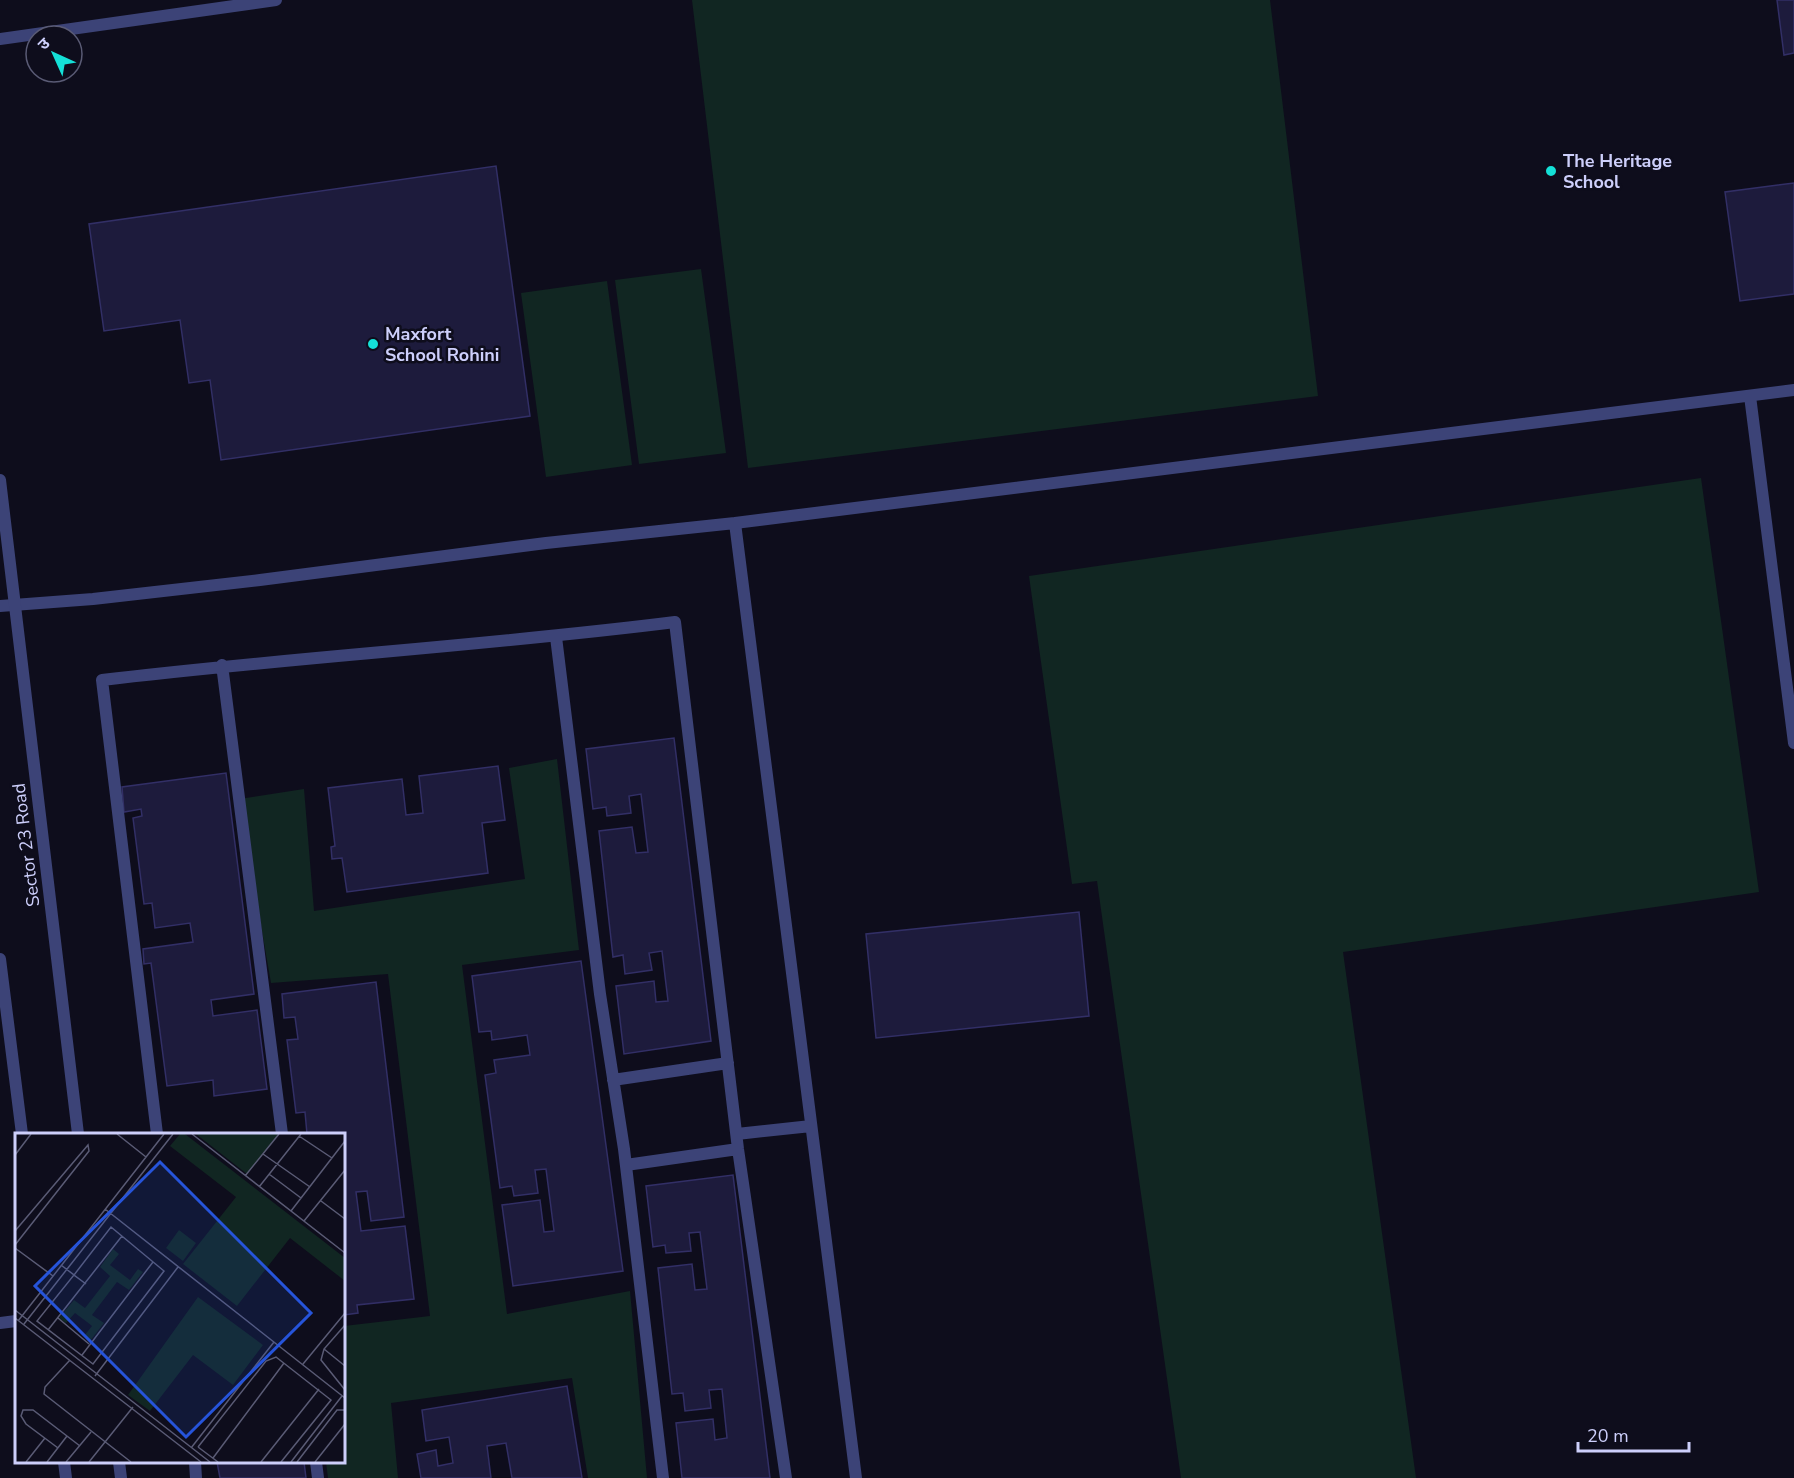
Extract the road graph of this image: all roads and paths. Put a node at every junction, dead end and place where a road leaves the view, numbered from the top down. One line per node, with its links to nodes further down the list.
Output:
1 (276, 0): 2 (street)
2 (0, 39)
3 (1794, 390): 4 (street)
4 (1750, 396): 6 (street); 11 (street)
5 (0, 480): 7 (street, Sector 23 Road)
6 (735, 523): 7 (street); 15 (street)
7 (16, 605): 8 (street); 17 (street, Sector 23 Road)
8 (0, 606)
9 (556, 637): 10 (street); 13 (street); 14 (street)
10 (222, 665): 18 (street); 19 (street)
11 (1794, 743)
12 (0, 959): 16 (street)
13 (728, 1063): 14 (street); 20 (street)
14 (613, 1080): 22 (street)
15 (812, 1126): 20 (street); 35 (street)
16 (22, 1133)
17 (78, 1133)
18 (157, 1133)
19 (282, 1133)
20 (737, 1134): 21 (street)
21 (738, 1149): 22 (street); 34 (street)
22 (626, 1165): 33 (street)
23 (15, 1321): 24 (street)
24 (0, 1323)
25 (64, 1463): 29 (street)
26 (118, 1463): 30 (street)
27 (195, 1463): 31 (street)
28 (316, 1463): 32 (street)
29 (66, 1478)
30 (121, 1478)
31 (196, 1478)
32 (318, 1478)
33 (663, 1478)
34 (786, 1478)
35 (856, 1478)

